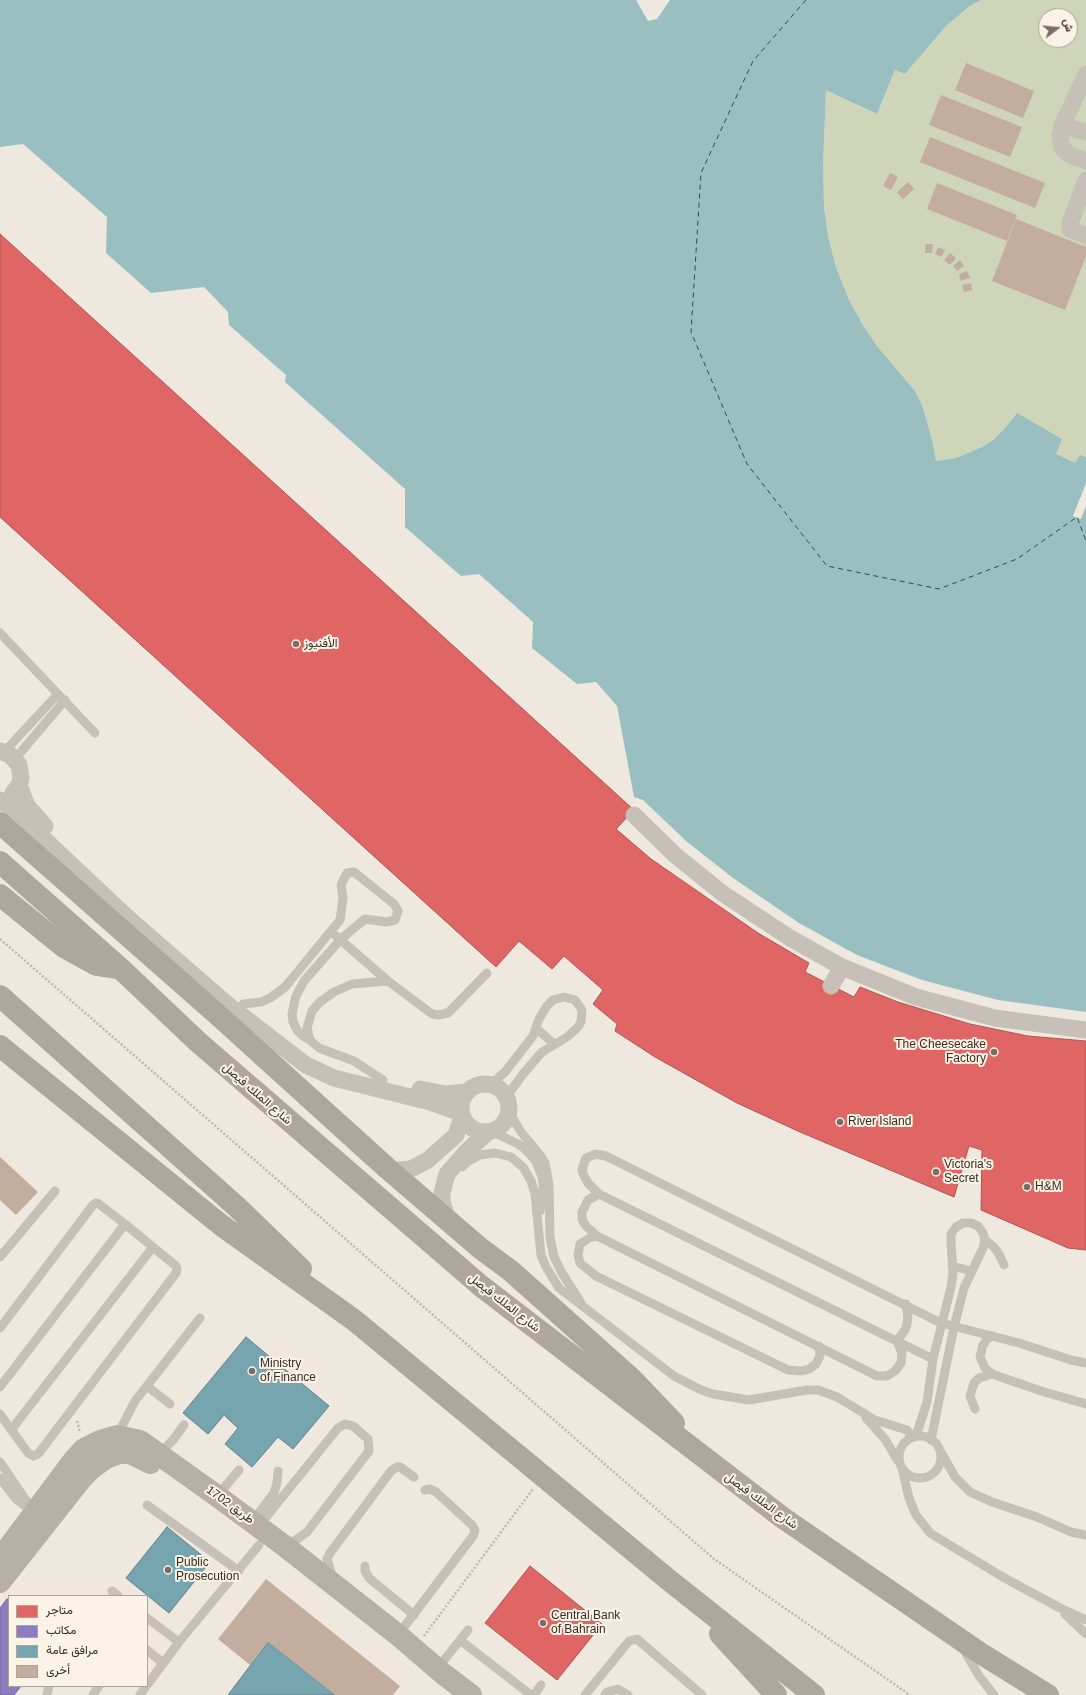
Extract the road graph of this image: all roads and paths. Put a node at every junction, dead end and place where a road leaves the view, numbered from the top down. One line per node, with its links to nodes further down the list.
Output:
1 (1086, 74): 2 (street)
2 (1062, 126): 3 (street); 4 (street)
3 (1086, 132)
4 (1086, 161)
5 (1086, 180): 6 (street)
6 (1086, 236)
7 (0, 634): 8 (lane)
8 (58, 694): 9 (lane); 11 (lane)
9 (65, 700): 10 (lane); 11 (lane)
10 (95, 733)
11 (6, 754): 12 (street)
12 (19, 784): 13 (street); 27 (street)
13 (0, 799): 37 (street)
14 (634, 815): 21 (street)
15 (0, 823): 39 (highway)
16 (0, 862): 22 (highway, شارع الملك فيصل)
17 (0, 895): 22 (highway)
18 (330, 932): 20 (lane); 20 (lane); 27 (lane)
19 (0, 939): 133 (path)
20 (341, 939): 24 (lane); 30 (lane)
21 (842, 967): 25 (street); 29 (street)
22 (121, 969): 85 (highway, شارع الملك فيصل)
23 (486, 973): 24 (lane)
24 (388, 981): 30 (lane)
25 (831, 986)
26 (0, 996): 59 (highway)
27 (243, 1004): 33 (street)
28 (537, 1029): 31 (lane); 31 (lane); 34 (lane)
29 (1086, 1030)
30 (310, 1040): 33 (lane)
31 (554, 1044): 36 (lane)
32 (0, 1046): 59 (highway)
33 (383, 1080): 35 (street)
34 (491, 1084): 35 (street); 36 (street)
35 (465, 1092): 37 (street)
36 (508, 1104): 38 (street); 41 (lane)
37 (461, 1115): 38 (street); 39 (street)
38 (489, 1132): 40 (street); 41 (lane)
39 (388, 1169): 44 (highway)
40 (454, 1172): 44 (street); 45 (lane); 51 (lane)
41 (544, 1172): 45 (lane); 56 (lane)
42 (55, 1192): 49 (lane)
43 (599, 1194): 47 (lane); 57 (lane); 64 (lane)
44 (448, 1221): 51 (highway)
45 (538, 1221): 56 (lane)
46 (125, 1224): 50 (lane); 62 (lane); 70 (lane)
47 (597, 1236): 65 (lane); 65 (lane)
48 (985, 1240): 53 (lane); 54 (lane); 55 (lane)
49 (3, 1246): 52 (lane)
50 (153, 1247): 73 (lane); 78 (lane)
51 (480, 1248): 85 (highway)
52 (0, 1257)
53 (1004, 1265)
54 (952, 1266): 55 (lane); 60 (lane)
55 (971, 1271): 61 (lane)
56 (582, 1304): 74 (lane)
57 (906, 1304): 60 (lane); 64 (lane)
58 (200, 1318): 69 (lane)
59 (354, 1320): 90 (highway)
60 (941, 1323): 61 (lane); 66 (lane)
61 (954, 1327): 63 (lane); 81 (lane)
62 (0, 1328)
63 (992, 1336): 67 (lane); 68 (lane)
64 (897, 1341): 65 (lane); 66 (lane)
65 (819, 1346)
66 (933, 1359): 80 (lane)
67 (1086, 1363)
68 (992, 1374): 72 (lane); 75 (lane)
69 (148, 1387): 71 (lane); 79 (lane)
70 (0, 1388)
71 (170, 1404)
72 (1086, 1404)
73 (74, 1408): 78 (lane); 82 (path)
74 (857, 1409): 80 (lane); 87 (lane)
75 (975, 1409)
76 (0, 1414): 78 (lane)
77 (184, 1425): 84 (lane)
78 (10, 1430)
79 (117, 1436): 82 (street, طريق 1702); 84 (street, طريق 1702)
80 (914, 1437): 81 (lane); 87 (lane)
81 (931, 1440): 83 (lane)
82 (84, 1449): 98 (street, طريق 1702)
83 (941, 1452): 87 (lane); 100 (lane)
84 (159, 1454): 96 (street, طريق 1702)
85 (703, 1458): 115 (highway, شارع الملك فيصل)
86 (0, 1462): 98 (lane)
87 (901, 1467): 108 (lane)
88 (239, 1470): 96 (lane)
89 (278, 1471): 93 (lane)
90 (543, 1476): 105 (highway); 118 (path)
91 (414, 1477): 107 (lane)
92 (0, 1478): 98 (lane)
93 (276, 1488): 95 (lane); 99 (lane)
94 (424, 1490): 109 (lane)
95 (285, 1494): 99 (lane); 101 (lane)
96 (217, 1496): 99 (street, طريق 1702)
97 (147, 1505): 104 (lane)
98 (41, 1517): 99 (street, طريق 1702); 102 (street, طريق 1702); 106 (street, طريق 1702)
99 (260, 1532): 101 (street, طريق 1702); 104 (lane); 124 (street, طريق 1702)
100 (1086, 1535)
101 (286, 1547): 107 (street, طريق 1702)
102 (0, 1559)
103 (365, 1566): 109 (lane)
104 (239, 1571): 117 (lane)
105 (670, 1581): 131 (highway); 132 (highway)
106 (0, 1582)
107 (335, 1585): 114 (street, طريق 1702)
108 (1060, 1608): 111 (lane); 113 (lane)
109 (414, 1615): 114 (lane)
110 (148, 1619): 117 (lane)
111 (1086, 1620)
112 (468, 1630): 116 (lane)
113 (1086, 1634)
114 (398, 1635): 118 (street, طريق 1702)
115 (955, 1636): 134 (lane); 135 (highway, شارع الملك فيصل)
116 (460, 1640): 121 (lane); 126 (lane)
117 (179, 1642): 120 (lane)
118 (414, 1649): 121 (street, طريق 1702)
119 (148, 1651): 120 (lane)
120 (163, 1663): 122 (lane)
121 (442, 1673): 125 (street, طريق 1702)
122 (148, 1684)
123 (541, 1685): 126 (lane)
124 (450, 1695)
125 (471, 1695)
126 (532, 1695)
127 (585, 1695): 130 (lane)
128 (605, 1695): 129 (lane)
129 (628, 1695)
130 (702, 1695)
131 (776, 1695)
132 (814, 1695)
133 (910, 1695)
134 (994, 1695)
135 (1048, 1695)

